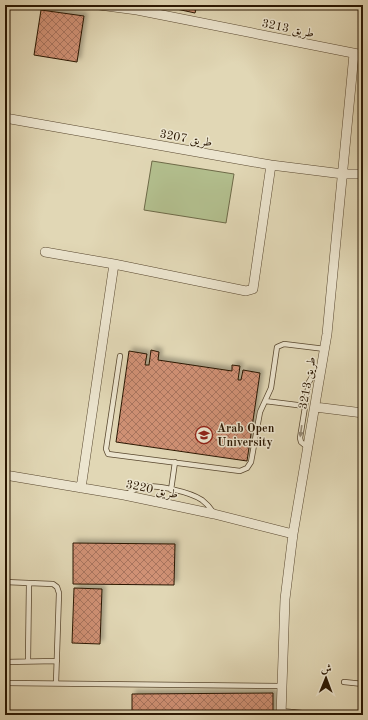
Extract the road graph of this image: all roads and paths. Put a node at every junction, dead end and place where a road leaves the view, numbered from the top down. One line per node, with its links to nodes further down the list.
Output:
1 (99, 5): 2 (street, طريق 3213)
2 (358, 55): 5 (street, طريق 3213)
3 (5, 118): 4 (street, طريق 3207)
4 (272, 165): 5 (street, طريق 3207); 8 (street)
5 (343, 174): 6 (street, طريق 3207); 9 (street, طريق 3213)
6 (363, 174)
7 (45, 252): 8 (street)
8 (114, 264): 19 (street)
9 (326, 349): 11 (street, طريق 3213); 12 (lane)
10 (120, 356): 17 (lane)
11 (322, 371): 13 (lane); 14 (street, طريق 3213)
12 (265, 401): 13 (lane); 17 (lane)
13 (305, 406): 16 (lane, one-way to 16)
14 (315, 407): 15 (street); 16 (street, طريق 3213)
15 (363, 413)
16 (308, 448): 23 (street, طريق 3213)
17 (175, 462): 20 (lane)
18 (5, 475): 19 (street, طريق 3220)
19 (81, 488): 21 (street, طريق 3220)
20 (171, 490): 21 (lane); 22 (lane)
21 (124, 495): 22 (street, طريق 3220)
22 (214, 514): 23 (street, طريق 3220)
23 (293, 534): 33 (street, طريق 3213)
24 (5, 582): 25 (lane)
25 (29, 583): 26 (lane); 27 (lane)
26 (28, 661): 27 (lane); 28 (lane)
27 (57, 661): 31 (lane)
28 (5, 662)
29 (344, 682): 32 (lane)
30 (5, 683): 31 (lane)
31 (56, 684): 33 (lane)
32 (363, 684)
33 (281, 686): 34 (street, طريق 3213)
34 (281, 713): 35 (lane)
35 (323, 715)

